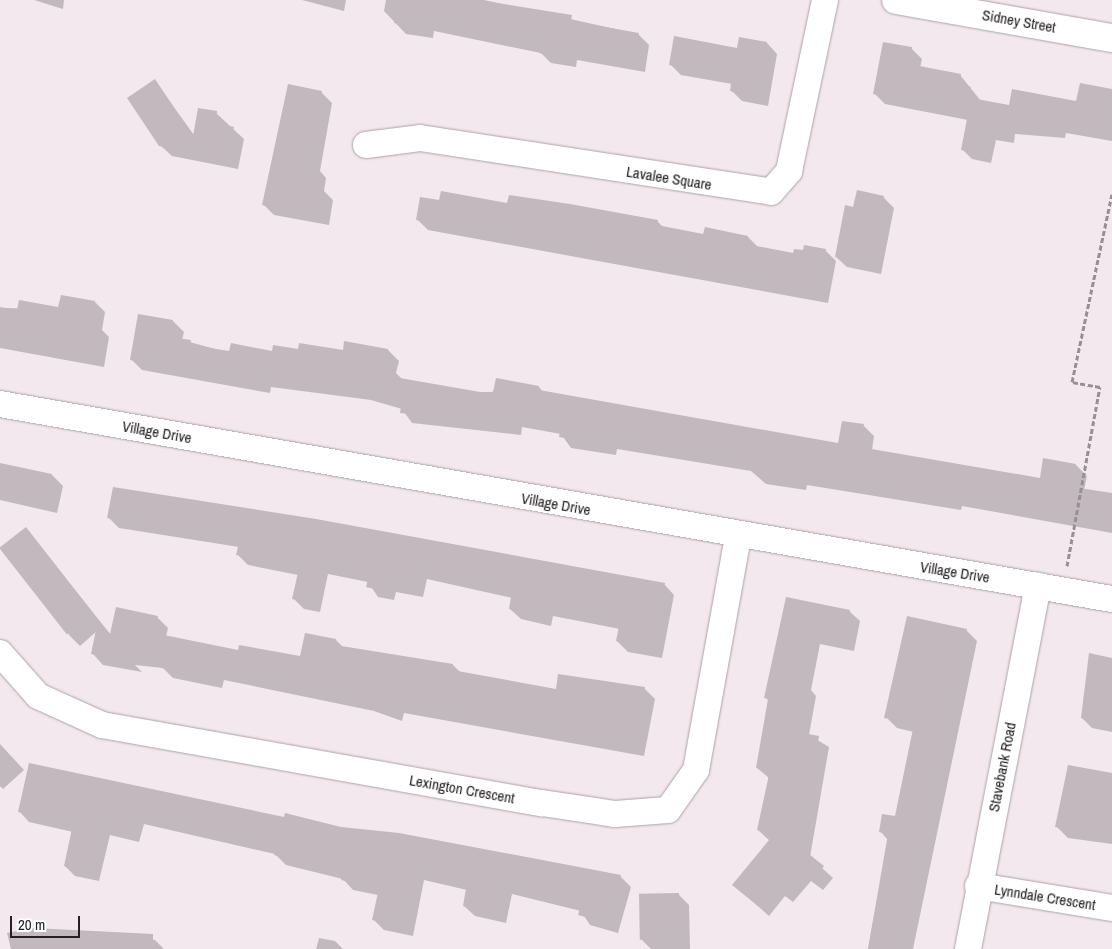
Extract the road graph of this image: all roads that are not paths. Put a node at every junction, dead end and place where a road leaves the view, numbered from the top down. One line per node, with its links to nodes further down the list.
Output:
1 (825, 0): 4 (street, Lavalee Square)
2 (896, 0): 3 (main road, Sidney Street)
3 (1112, 38)
4 (366, 145)
5 (0, 404): 6 (street, Village Drive)
6 (738, 537): 7 (street, Village Drive); 9 (street, Lexington Crescent)
7 (1050, 588): 8 (street, Village Drive); 10 (street, Stavebank Road)
8 (1112, 599)
9 (0, 653)
10 (978, 886): 11 (street, Lynndale Crescent); 12 (street, Stavebank Road)
11 (1112, 908)
12 (968, 949)

